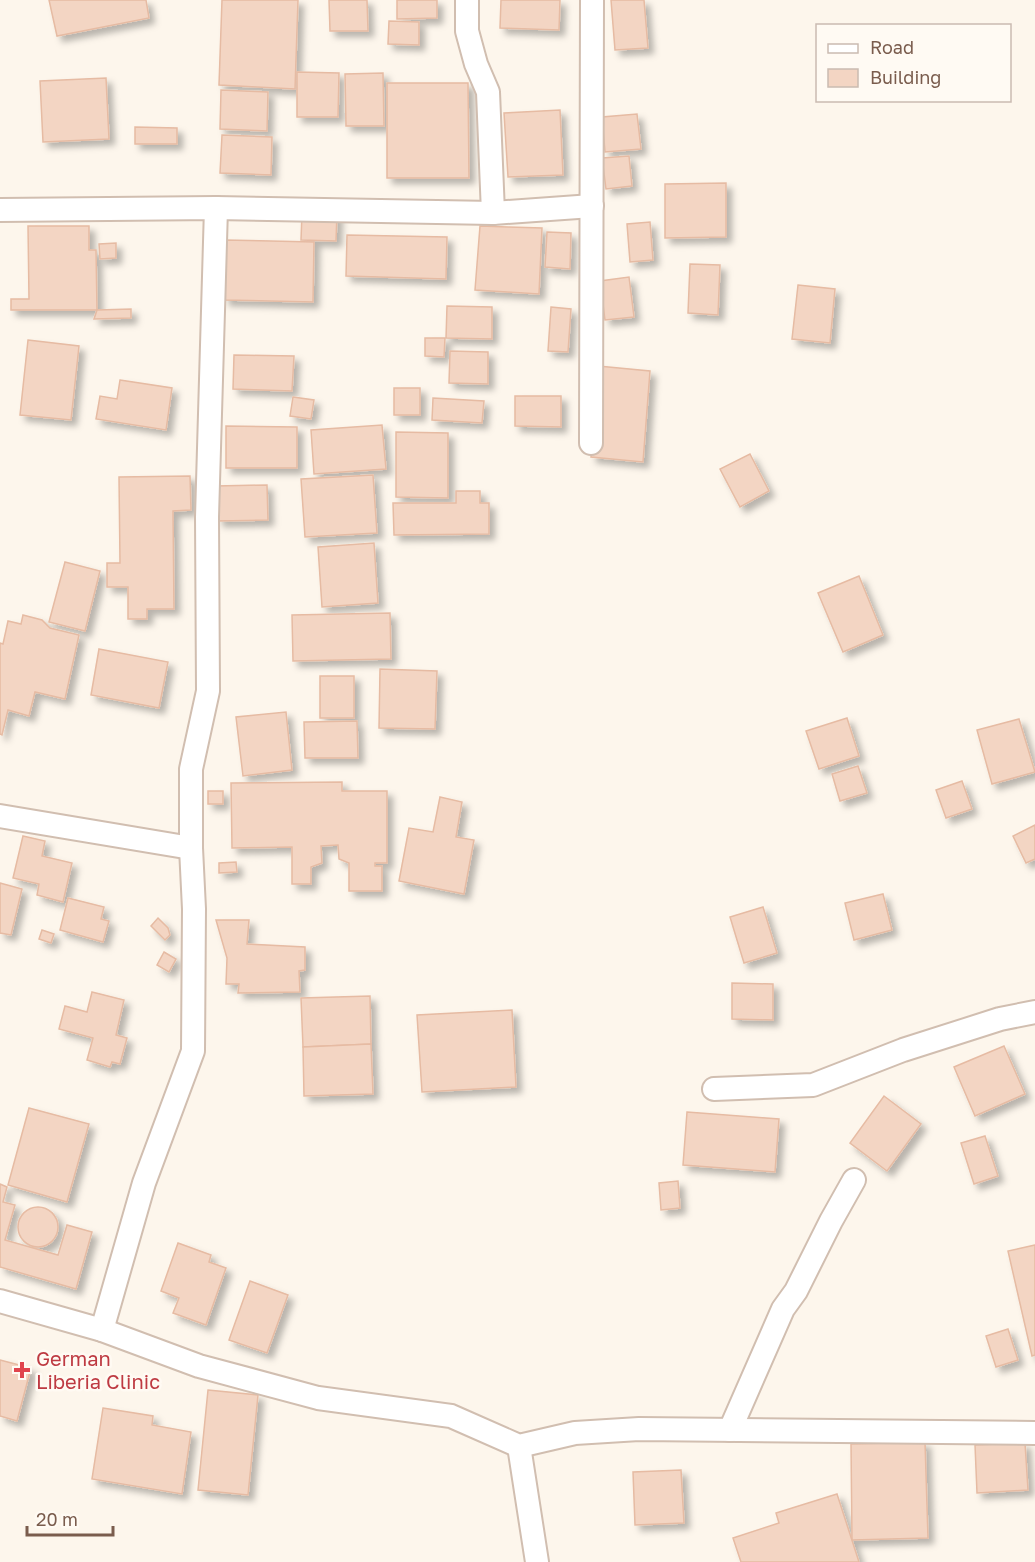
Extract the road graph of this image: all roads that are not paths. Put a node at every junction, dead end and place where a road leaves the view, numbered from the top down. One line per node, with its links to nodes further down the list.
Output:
1 (466, 0): 6 (street)
2 (592, 0): 3 (street)
3 (592, 206): 6 (street); 7 (street)
4 (216, 208): 5 (street); 6 (street); 9 (street)
5 (0, 210)
6 (492, 213)
7 (591, 443)
8 (0, 816): 9 (street)
9 (191, 848): 14 (street)
10 (1035, 1012): 11 (street)
11 (714, 1089)
12 (854, 1179): 15 (street)
13 (0, 1301): 14 (street)
14 (102, 1330): 17 (street)
15 (730, 1430): 16 (street); 17 (street)
16 (1035, 1433)
17 (519, 1446): 18 (street)
18 (537, 1562)

